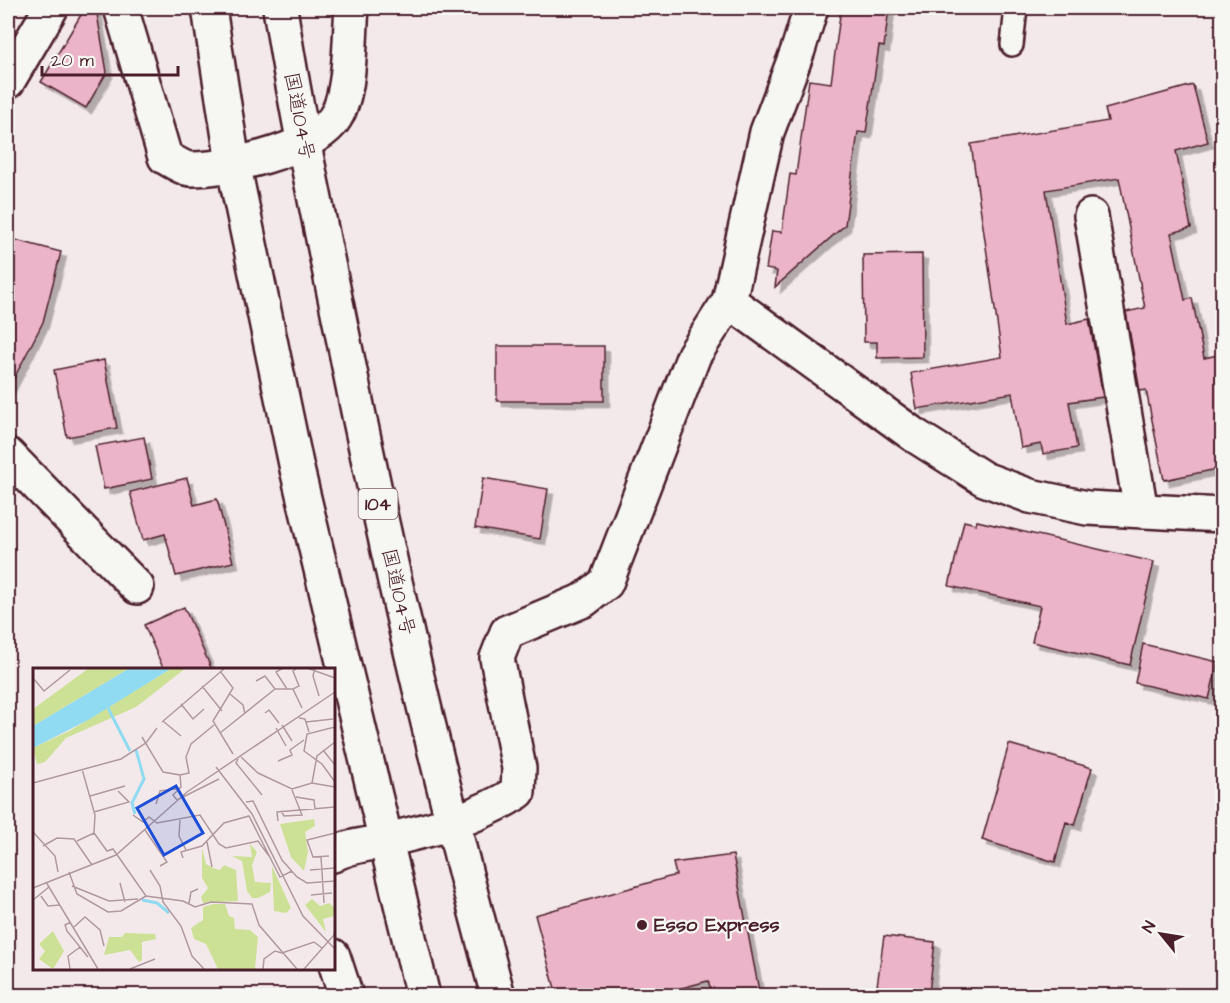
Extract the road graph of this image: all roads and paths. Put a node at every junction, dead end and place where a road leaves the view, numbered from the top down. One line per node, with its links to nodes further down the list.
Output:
1 (51, 8): 9 (main road)
2 (121, 8): 11 (main road)
3 (208, 8): 11 (main road)
4 (280, 8): 10 (main road, 国道104号 / 104)
5 (352, 8): 10 (main road)
6 (811, 8): 13 (main road)
7 (1016, 8): 8 (lane)
8 (1012, 45)
9 (8, 81)
10 (304, 144): 11 (main road); 18 (main road, 国道104号 / 104)
11 (233, 163): 19 (main road)
12 (1091, 216): 15 (main road)
13 (729, 301): 15 (main road); 18 (main road)
14 (8, 455): 17 (main road)
15 (1141, 511): 16 (main road)
16 (1222, 515)
17 (137, 587)
18 (451, 823): 19 (main road); 24 (main road, 国道104号 / 104)
19 (386, 841): 20 (main road); 23 (main road)
20 (334, 855)
21 (334, 959): 22 (main road)
22 (346, 996)
23 (423, 996)
24 (498, 996)

